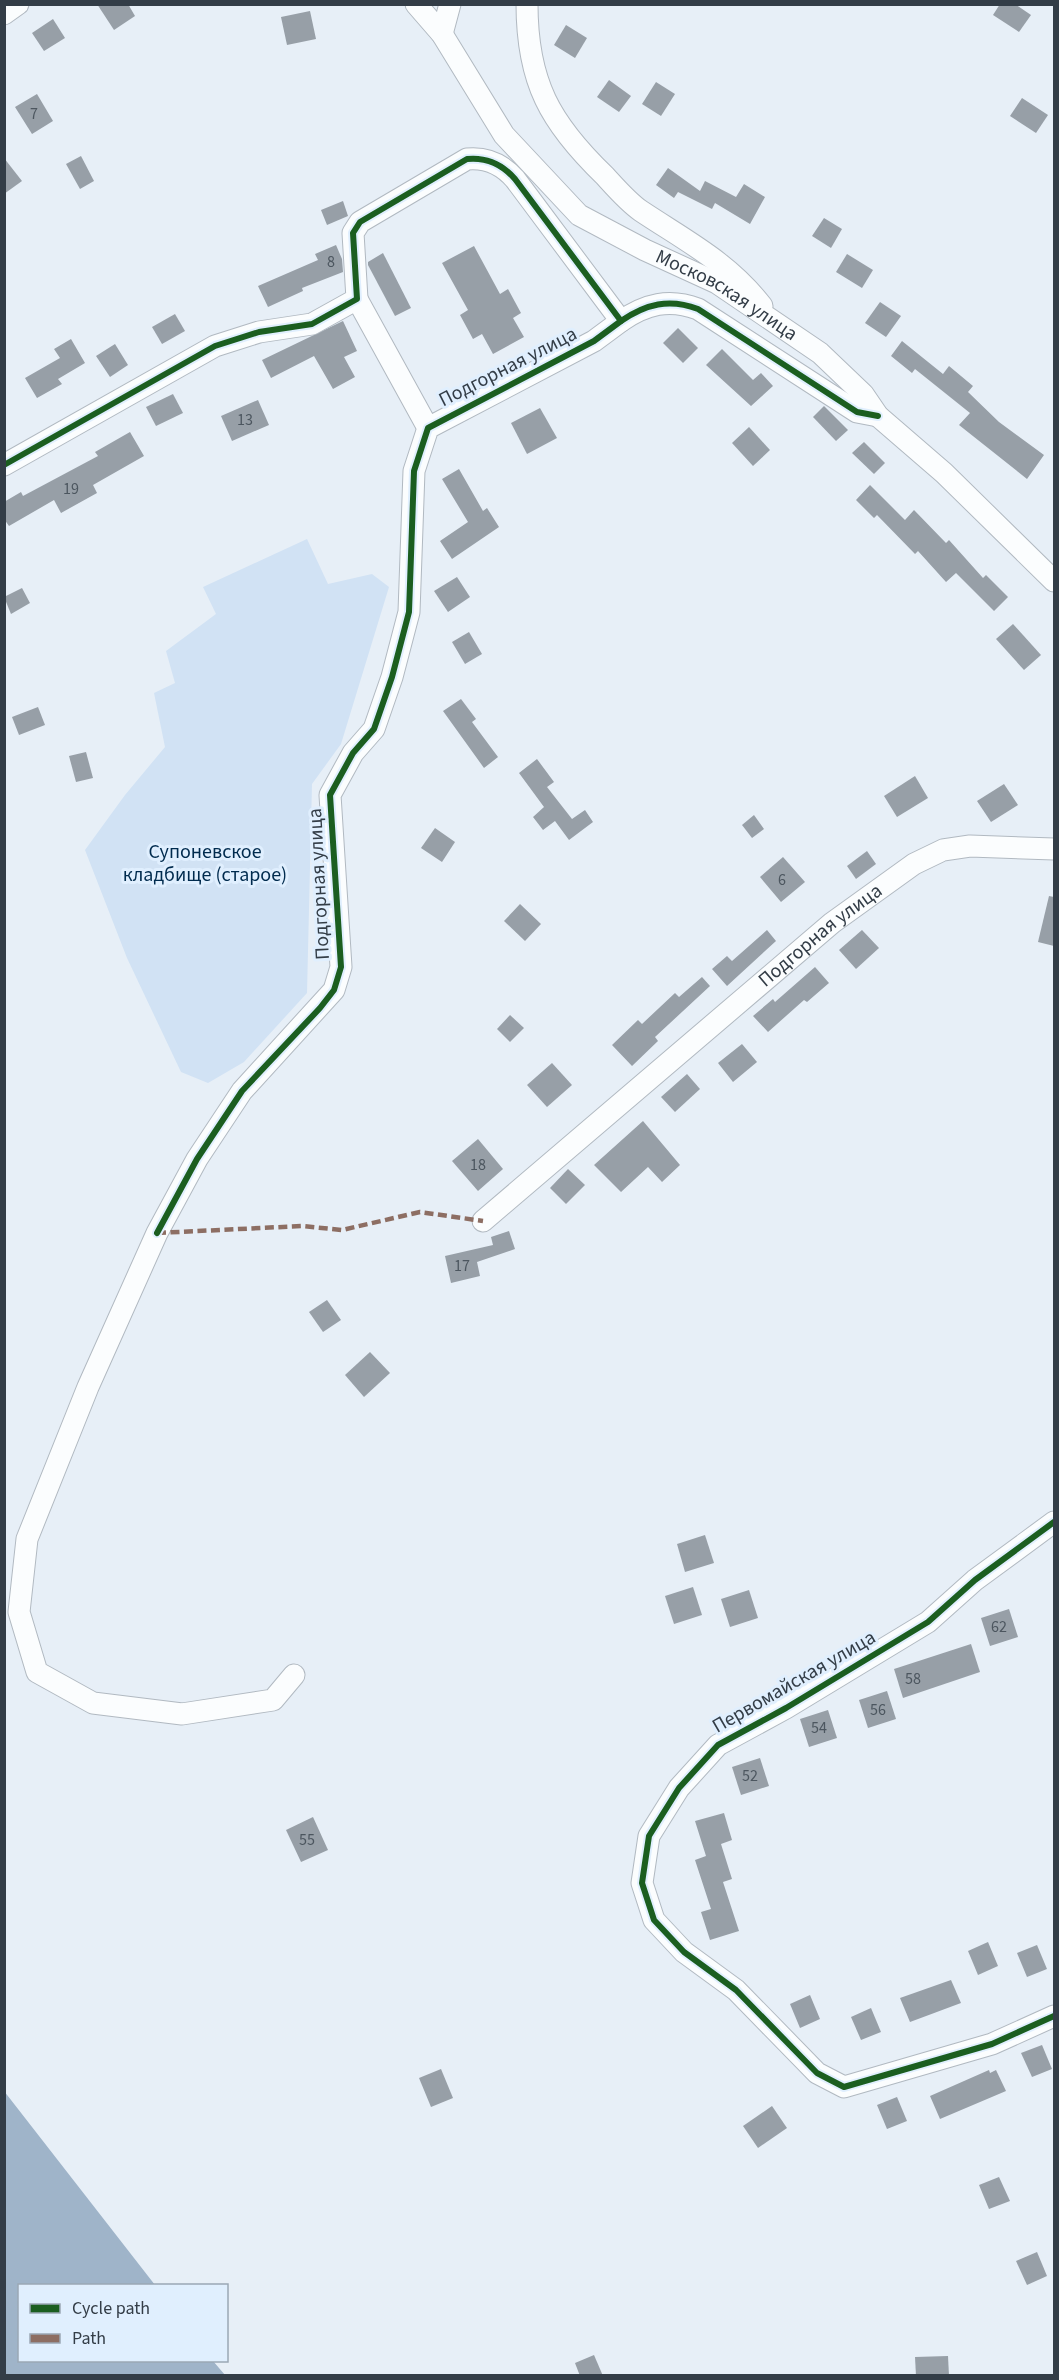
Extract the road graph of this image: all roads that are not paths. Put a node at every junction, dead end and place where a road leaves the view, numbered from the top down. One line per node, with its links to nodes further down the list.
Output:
1 (18, 4): 5 (street)
2 (416, 4): 6 (street, Московская улица)
3 (450, 4): 6 (street)
4 (527, 4): 9 (street)
5 (4, 14)
6 (442, 34): 9 (street, Московская улица)
7 (357, 299): 8 (street); 11 (street); 12 (street)
8 (621, 321): 10 (street, Подгорная улица); 11 (street, Подгорная улица)
9 (774, 322): 10 (street, Московская улица)
10 (878, 416): 13 (street, Московская улица)
11 (428, 428): 17 (street, Подгорная улица)
12 (4, 465)
13 (1054, 581)
14 (1054, 849): 15 (street, Подгорная улица)
15 (483, 1221)
16 (1054, 1522): 18 (street, Первомайская улица)
17 (294, 1675)
18 (1054, 2016)

